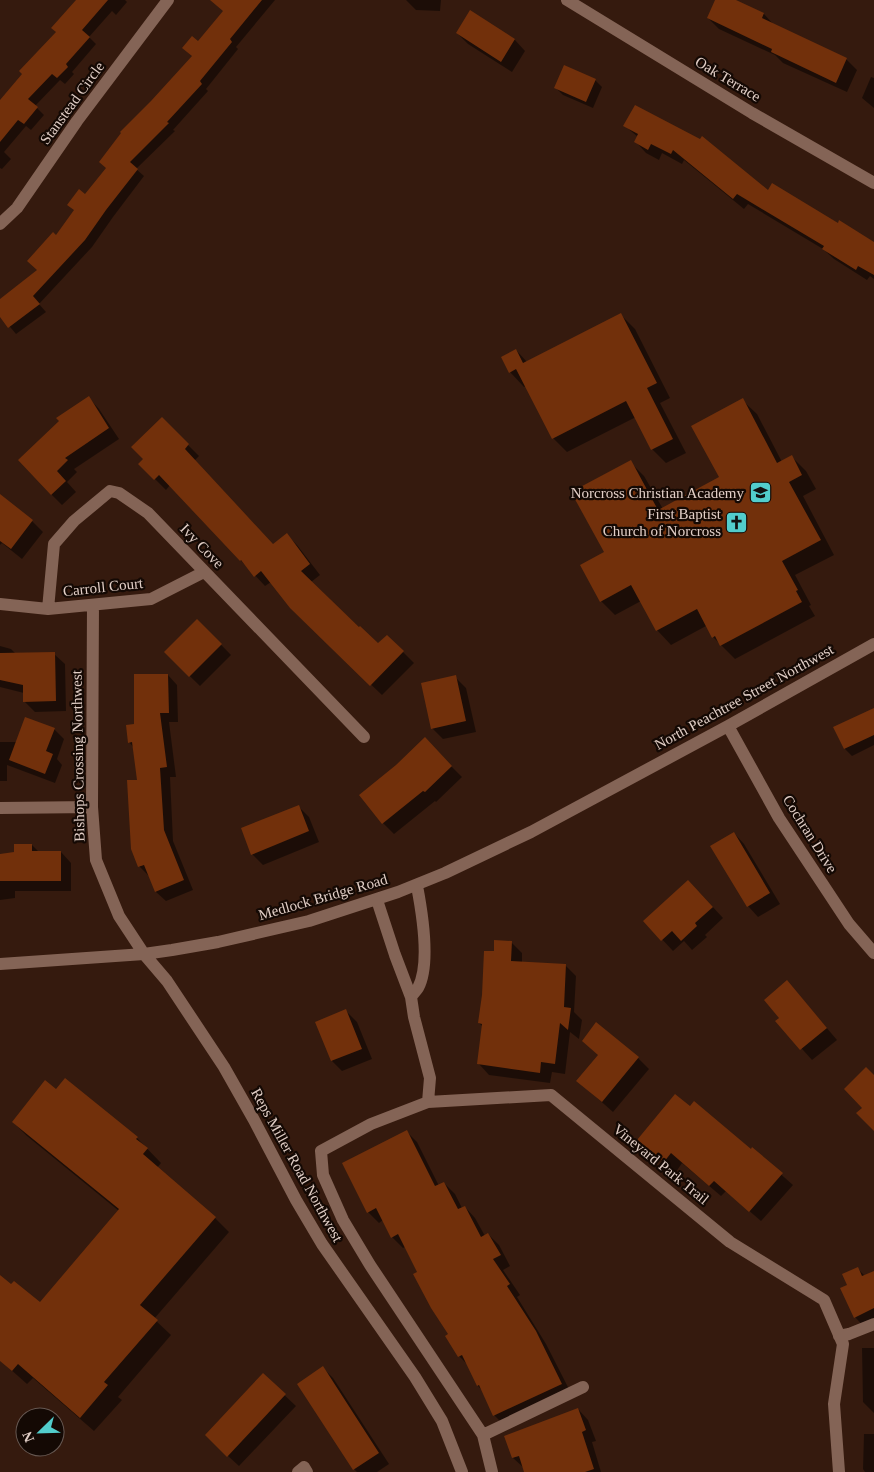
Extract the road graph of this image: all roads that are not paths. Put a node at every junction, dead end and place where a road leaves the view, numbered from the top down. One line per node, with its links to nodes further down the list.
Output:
1 (168, 0): 4 (street, Stanstead Circle)
2 (567, 0): 3 (street, Oak Terrace)
3 (874, 183)
4 (0, 224)
5 (204, 572): 7 (street, Carroll Court); 8 (street, Ivy Cove); 11 (street, Ivy Cove)
6 (0, 604): 8 (street, Carroll Court)
7 (93, 605): 8 (street, Carroll Court); 13 (street, Bishops Crossing Northwest)
8 (48, 609)
9 (874, 644): 10 (street, North Peachtree Street Northwest)
10 (728, 726): 12 (street, North Peachtree Street Northwest); 17 (street, Cochran Drive)
11 (364, 737)
12 (630, 779): 15 (street, Medlock Bridge Road)
13 (92, 807): 14 (street); 18 (street, Bishops Crossing Northwest)
14 (0, 808)
15 (417, 886): 16 (street, Medlock Bridge Road); 20 (street)
16 (377, 900): 18 (street, Medlock Bridge Road); 20 (street)
17 (874, 953)
18 (144, 954): 19 (street, Medlock Bridge Road); 28 (street, Reps Miller Road Northwest)
19 (0, 964)
20 (411, 997): 21 (street)
21 (428, 1102): 23 (street, Vineyard Park Trail); 25 (street, Vineyard Park Trail)
22 (874, 1324): 23 (street)
23 (839, 1336): 30 (street, Vineyard Park Trail)
24 (583, 1387): 25 (street)
25 (483, 1435): 29 (street, Vineyard Park Trail)
26 (298, 1472): 27 (street)
27 (307, 1472)
28 (462, 1472)
29 (492, 1472)
30 (839, 1472)

